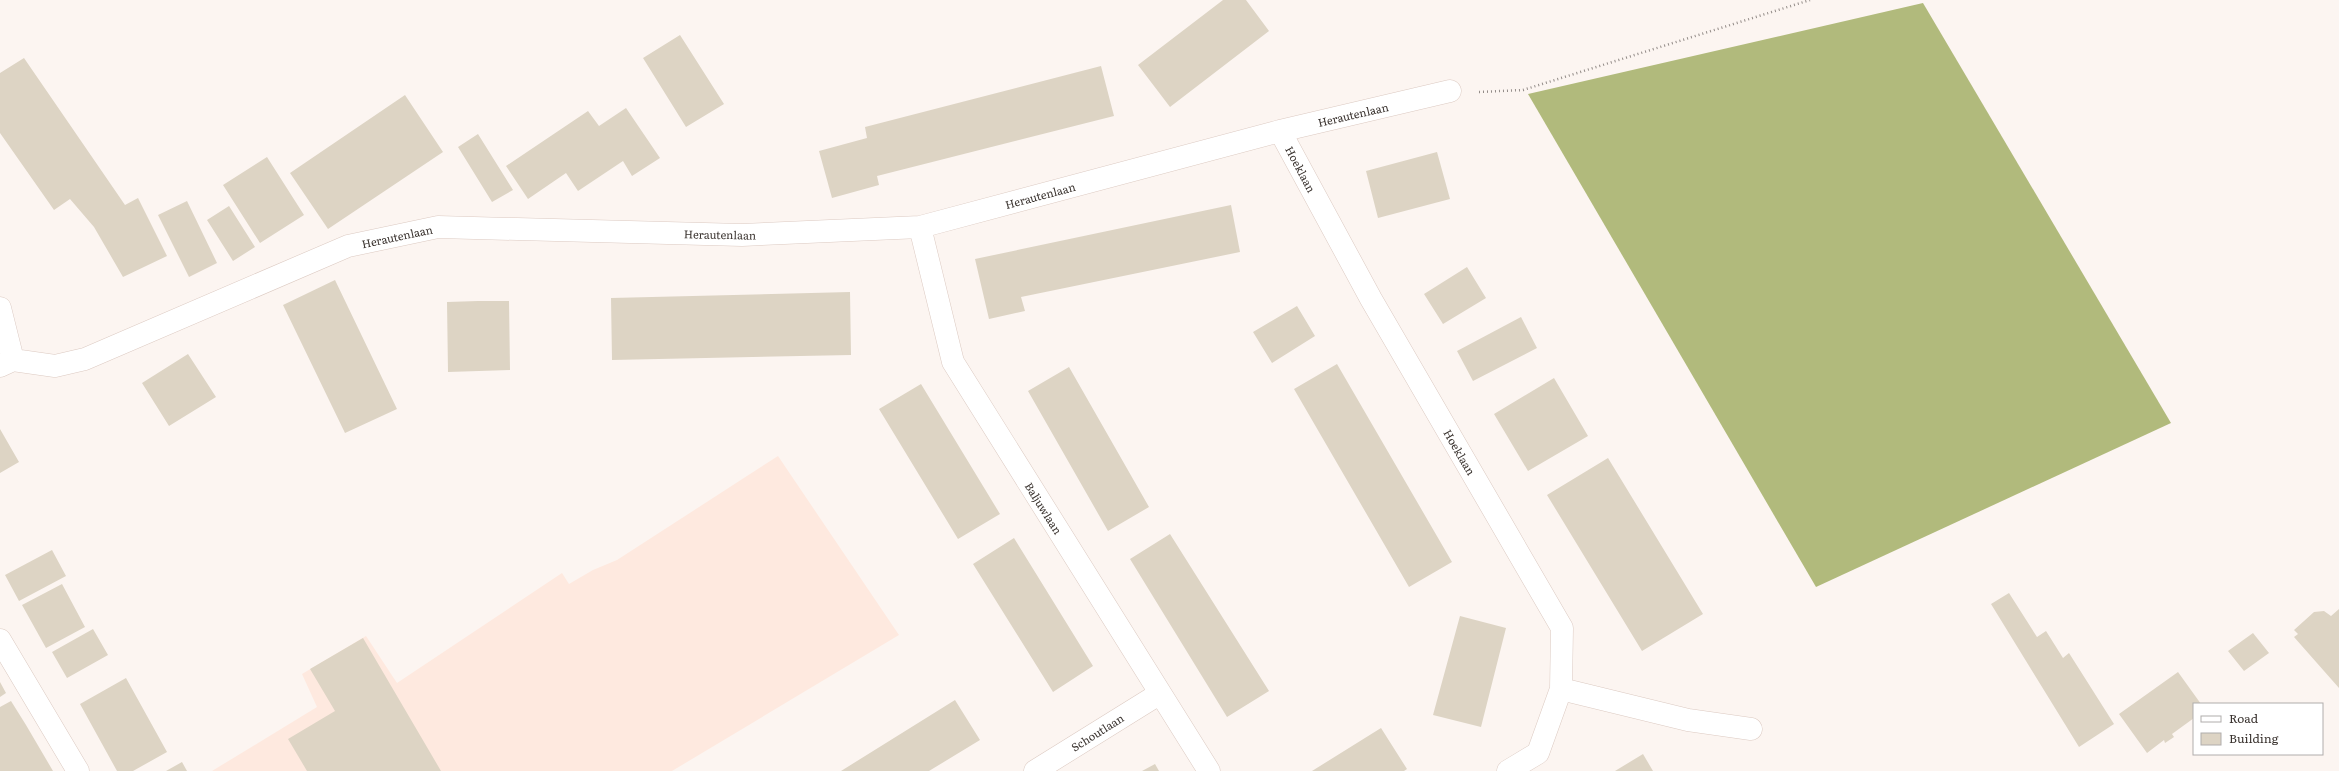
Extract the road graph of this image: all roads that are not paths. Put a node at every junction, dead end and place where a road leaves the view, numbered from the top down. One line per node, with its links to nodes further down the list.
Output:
1 (1450, 91): 2 (street, Herautenlaan)
2 (1280, 131): 3 (street, Herautenlaan); 7 (street, Hoeklaan)
3 (920, 227): 5 (street, Herautenlaan); 8 (street, Baljuwlaan)
4 (0, 308): 5 (street)
5 (7, 363)
6 (0, 640): 10 (street)
7 (1561, 690): 9 (street); 13 (street, Hoeklaan)
8 (1159, 694): 11 (street, Schoutlaan); 12 (street, Baljuwlaan)
9 (1751, 729)
10 (78, 771)
11 (1035, 771)
12 (1209, 771)
13 (1508, 771)

